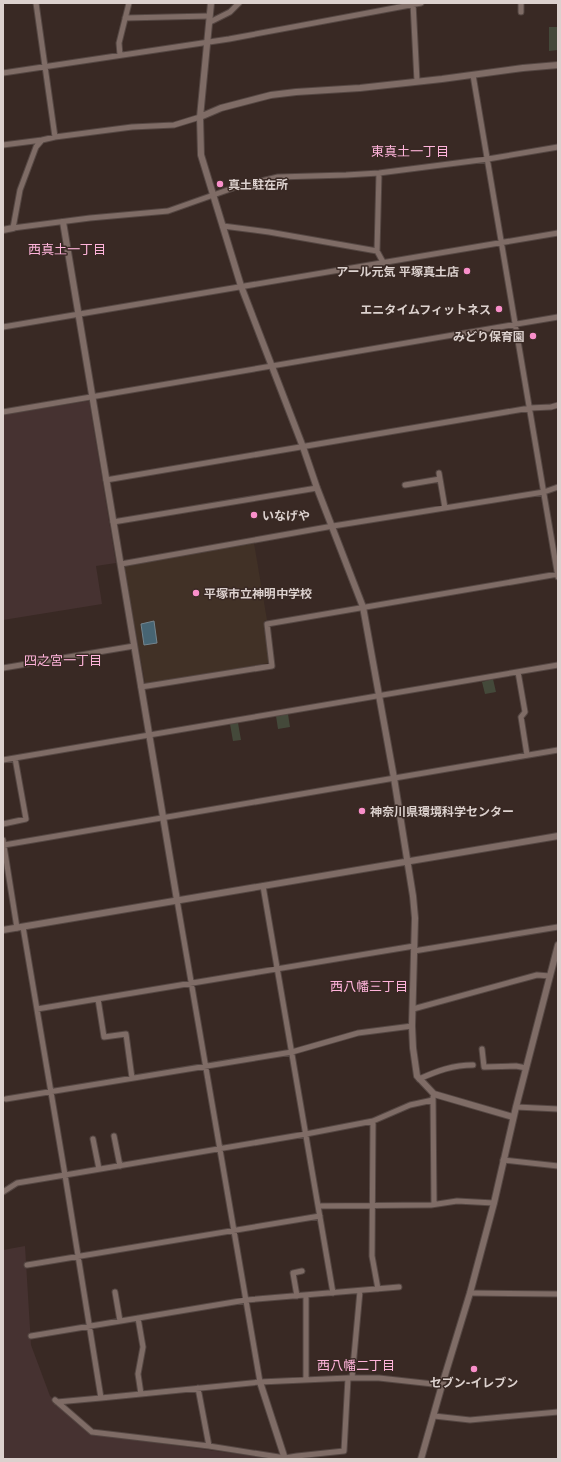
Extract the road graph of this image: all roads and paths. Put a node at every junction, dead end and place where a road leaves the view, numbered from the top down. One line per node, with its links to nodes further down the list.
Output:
1 (36, 3): 14 (street)
2 (129, 3): 9 (street)
3 (211, 3): 10 (street)
4 (239, 3): 10 (street)
5 (421, 3): 7 (street)
6 (521, 3): 8 (street)
7 (413, 4): 11 (street); 17 (street)
8 (521, 12)
9 (125, 18): 10 (street); 12 (street)
10 (209, 19): 11 (street)
11 (208, 42): 12 (street); 18 (street)
12 (120, 55): 14 (street)
13 (558, 65): 16 (street)
14 (44, 66): 15 (street); 19 (street)
15 (3, 73)
16 (473, 75): 17 (street); 23 (street)
17 (417, 81): 18 (street)
18 (200, 116): 19 (street); 25 (street)
19 (55, 137): 20 (street)
20 (42, 140): 21 (street); 28 (street)
21 (3, 145)
22 (558, 147): 23 (street)
23 (488, 159): 24 (street); 31 (street)
24 (379, 173): 25 (street); 32 (street)
25 (213, 195): 26 (street); 27 (street)
26 (63, 222): 28 (street); 35 (street)
27 (223, 226): 32 (street); 34 (street)
28 (13, 228): 29 (street)
29 (3, 230)
30 (558, 233): 31 (street)
31 (501, 242): 33 (street); 37 (street)
32 (377, 251): 33 (street)
33 (383, 262): 34 (street)
34 (240, 286): 35 (street); 39 (street)
35 (78, 314): 38 (street); 40 (street)
36 (558, 317): 37 (street)
37 (515, 324): 39 (street); 42 (street)
38 (3, 326)
39 (271, 366): 40 (street); 44 (street)
40 (92, 397): 43 (street); 47 (street)
41 (558, 405): 42 (street)
42 (530, 408): 44 (street); 51 (street)
43 (3, 412)
44 (303, 446): 47 (street); 50 (street)
45 (439, 473): 46 (street)
46 (440, 479): 48 (street); 52 (street)
47 (106, 480): 53 (street)
48 (405, 485)
49 (558, 487): 51 (street)
50 (317, 488): 53 (street); 54 (street)
51 (544, 492): 52 (street); 56 (street)
52 (445, 508): 54 (street)
53 (114, 522): 55 (street)
54 (333, 526): 55 (street); 57 (street)
55 (121, 564): 58 (street)
56 (558, 575): 57 (street)
57 (364, 607): 62 (street); 63 (street)
58 (134, 646): 60 (street); 62 (street)
59 (558, 665): 61 (street)
60 (3, 668)
61 (518, 672): 63 (street); 66 (street)
62 (141, 687): 64 (street)
63 (379, 695): 64 (street); 69 (street)
64 (149, 735): 67 (street); 70 (street)
65 (558, 750): 66 (street)
66 (527, 755): 69 (street)
67 (15, 758): 68 (street); 71 (street)
68 (3, 760)
69 (394, 778): 70 (street); 75 (street)
70 (163, 817): 73 (street); 77 (street)
71 (3, 824)
72 (558, 836): 75 (street)
73 (4, 842): 74 (street)
74 (4, 853): 78 (street)
75 (408, 862): 76 (street); 82 (street)
76 (263, 886): 77 (street); 84 (street)
77 (178, 900): 78 (street); 86 (street)
78 (20, 927): 80 (street); 88 (street)
79 (558, 927): 82 (street)
80 (3, 930)
81 (558, 945): 83 (street)
82 (414, 948): 84 (street); 89 (street)
83 (557, 959): 85 (street)
84 (278, 969): 86 (street); 92 (street)
85 (550, 976): 89 (street); 95 (street)
86 (192, 983): 87 (street); 94 (street)
87 (98, 999): 88 (street); 96 (street)
88 (37, 1009): 98 (street)
89 (413, 1009): 90 (street)
90 (412, 1026): 92 (street); 97 (street)
91 (482, 1049): 95 (street)
92 (292, 1052): 94 (street); 105 (street)
93 (473, 1065): 97 (street)
94 (206, 1066): 96 (street); 108 (street)
95 (526, 1068): 101 (street)
96 (132, 1078): 98 (street)
97 (419, 1079): 99 (street)
98 (50, 1091): 100 (street); 113 (street)
99 (433, 1097): 103 (street); 104 (street); 116 (street)
100 (6, 1099)
101 (516, 1107): 102 (street); 103 (street)
102 (558, 1109)
103 (513, 1117): 109 (street)
104 (373, 1121): 105 (street); 118 (street)
105 (306, 1134): 108 (street); 117 (street)
106 (114, 1136): 110 (street)
107 (93, 1139): 112 (street)
108 (220, 1149): 110 (street); 120 (street)
109 (503, 1160): 111 (street); 115 (street)
110 (120, 1166): 112 (street)
111 (558, 1166)
112 (99, 1169): 113 (street)
113 (65, 1175): 114 (street); 121 (street)
114 (3, 1192)
115 (494, 1203): 116 (street); 129 (street)
116 (434, 1204): 118 (street)
117 (318, 1206): 118 (street); 119 (street)
118 (372, 1207): 125 (street)
119 (320, 1216): 120 (street); 128 (street)
120 (234, 1231): 121 (street); 133 (street)
121 (79, 1256): 122 (street); 136 (street)
122 (27, 1265)
123 (302, 1271): 132 (street)
124 (399, 1286): 125 (street)
125 (378, 1289): 126 (street)
126 (360, 1291): 128 (street); 138 (street)
127 (115, 1292): 135 (street)
128 (333, 1293): 131 (street)
129 (470, 1293): 130 (street); 141 (street)
130 (558, 1294)
131 (306, 1295): 132 (street); 139 (street)
132 (298, 1296): 133 (street)
133 (246, 1300): 134 (street); 140 (street)
134 (138, 1318): 135 (street); 143 (street)
135 (120, 1321): 136 (street)
136 (90, 1326): 137 (street); 144 (street)
137 (31, 1336)
138 (350, 1378): 139 (street); 141 (street); 148 (street)
139 (306, 1380): 140 (street)
140 (260, 1382): 142 (street); 148 (street)
141 (442, 1385): 146 (street)
142 (198, 1388): 143 (street); 147 (street)
143 (141, 1394): 144 (street)
144 (101, 1398): 147 (street)
145 (558, 1412): 146 (street)
146 (434, 1416): 149 (street)
147 (209, 1446): 148 (street)
148 (285, 1459)
149 (421, 1459)

